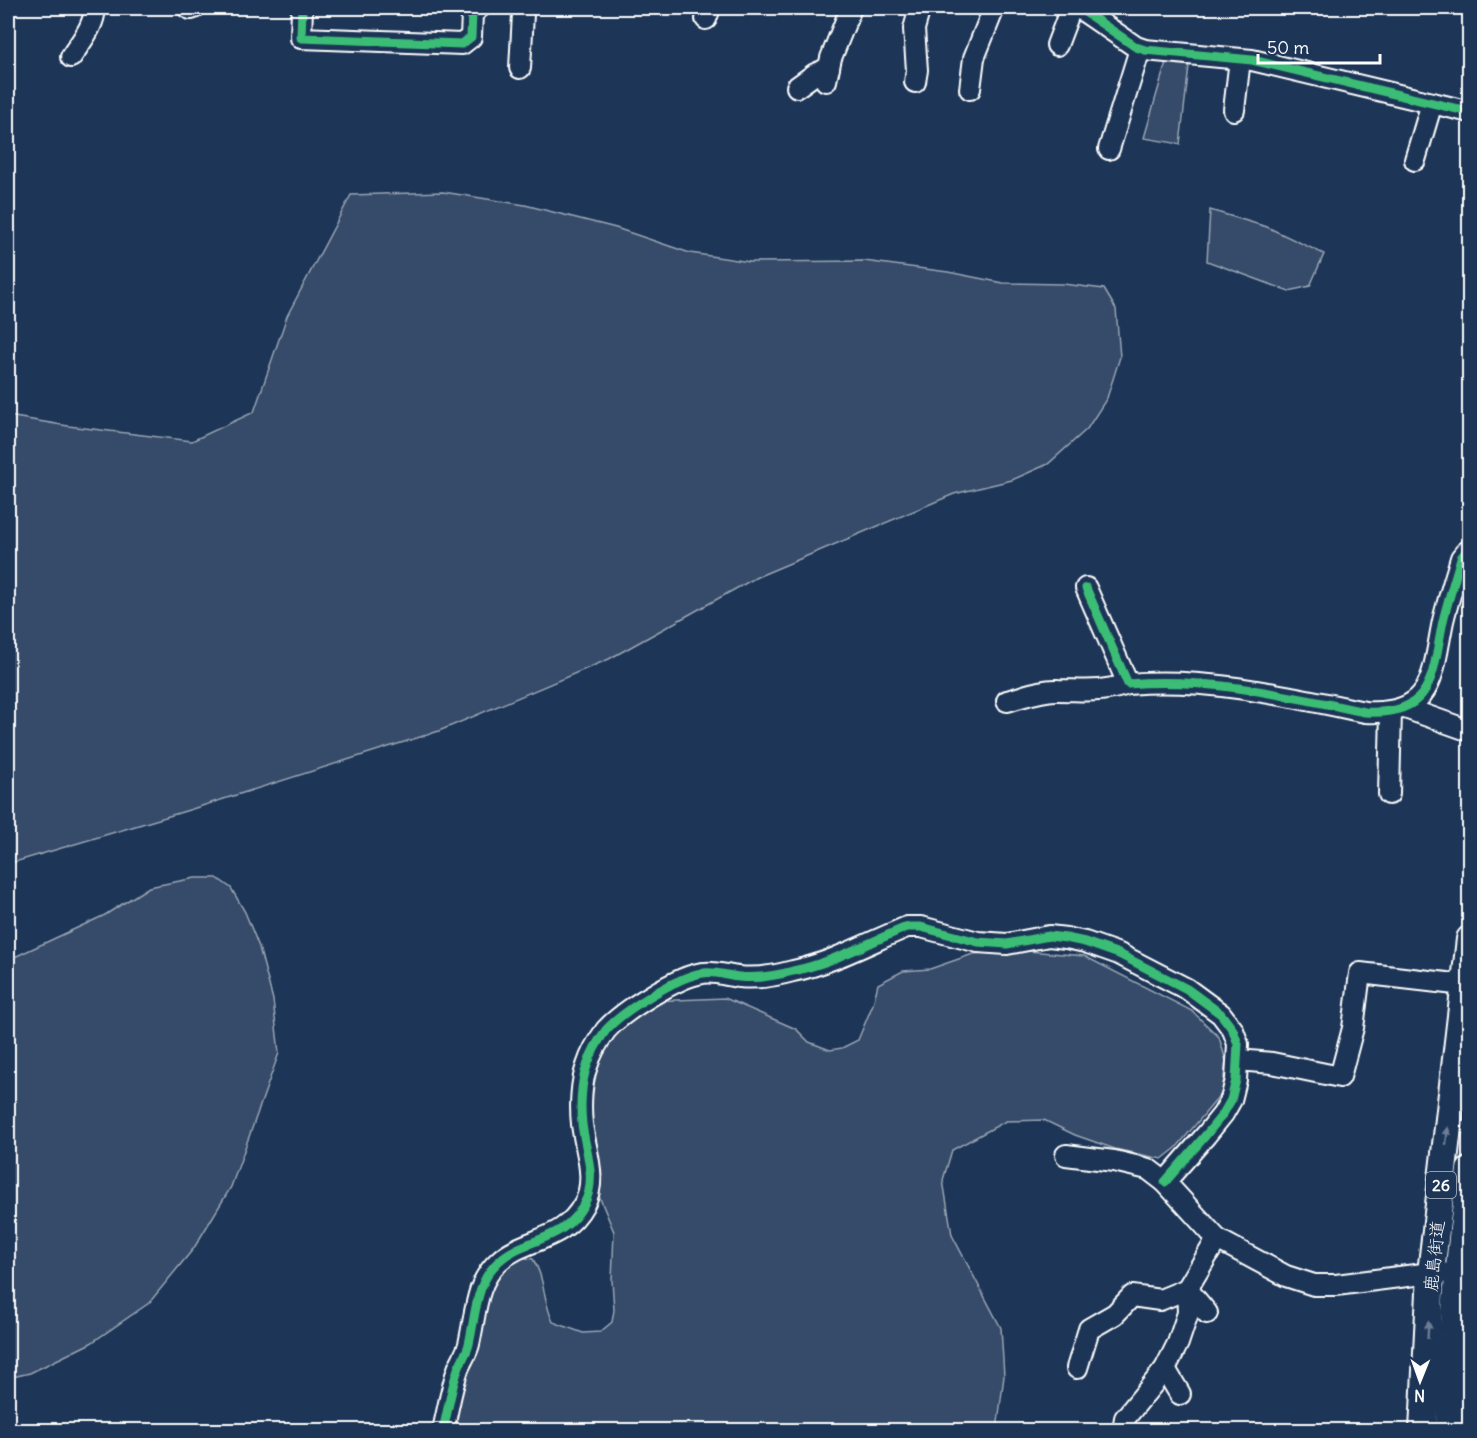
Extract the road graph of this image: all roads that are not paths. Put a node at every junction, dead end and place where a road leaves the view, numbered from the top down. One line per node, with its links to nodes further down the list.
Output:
1 (95, 8): 14 (street)
2 (188, 8): 3 (street)
3 (194, 8)
4 (302, 8): 5 (street)
5 (479, 8)
6 (851, 8): 18 (street)
7 (920, 8): 17 (street)
8 (994, 8): 19 (street)
9 (1071, 8): 12 (street)
10 (1079, 8): 13 (street)
11 (524, 10): 16 (street)
12 (1057, 45)
13 (1140, 48): 15 (street); 23 (street)
14 (71, 57)
15 (1240, 59): 20 (street); 21 (street)
16 (520, 68)
17 (915, 82)
18 (797, 87)
19 (969, 90)
20 (1432, 103): 22 (street); 24 (street)
21 (1234, 110)
22 (1470, 112)
23 (1109, 149)
24 (1415, 160)
25 (1470, 551): 29 (street)
26 (1086, 588): 27 (street)
27 (1128, 684): 28 (street); 29 (street)
28 (1007, 701)
29 (1398, 710): 30 (street); 31 (street)
30 (1470, 731)
31 (1389, 794)
32 (1470, 939): 33 (main road, 鹿島街道 / 26)
33 (1464, 985): 34 (street); 35 (main road, 鹿島街道 / 26)
34 (1238, 1060): 38 (street); 49 (street)
35 (1462, 1065): 40 (main road, 鹿島街道 / 26, one-way to 35)
36 (1066, 1155): 38 (street)
37 (1470, 1170): 41 (main road, 26)
38 (1165, 1182): 39 (street)
39 (1217, 1239): 40 (street); 42 (street)
40 (1431, 1272): 41 (street); 48 (main road, 鹿島街道 / 26, one-way to 40)
41 (1463, 1274): 47 (main road, 26)
42 (1187, 1289): 43 (street); 44 (street); 45 (street)
43 (1208, 1313)
44 (1077, 1368)
45 (1165, 1369): 46 (street); 50 (street)
46 (1180, 1394)
47 (1460, 1398): 48 (street); 52 (main road, 26)
48 (1424, 1399): 51 (main road, 鹿島街道 / 26)
49 (443, 1431)
50 (1123, 1431)
51 (1423, 1431)
52 (1449, 1431)

